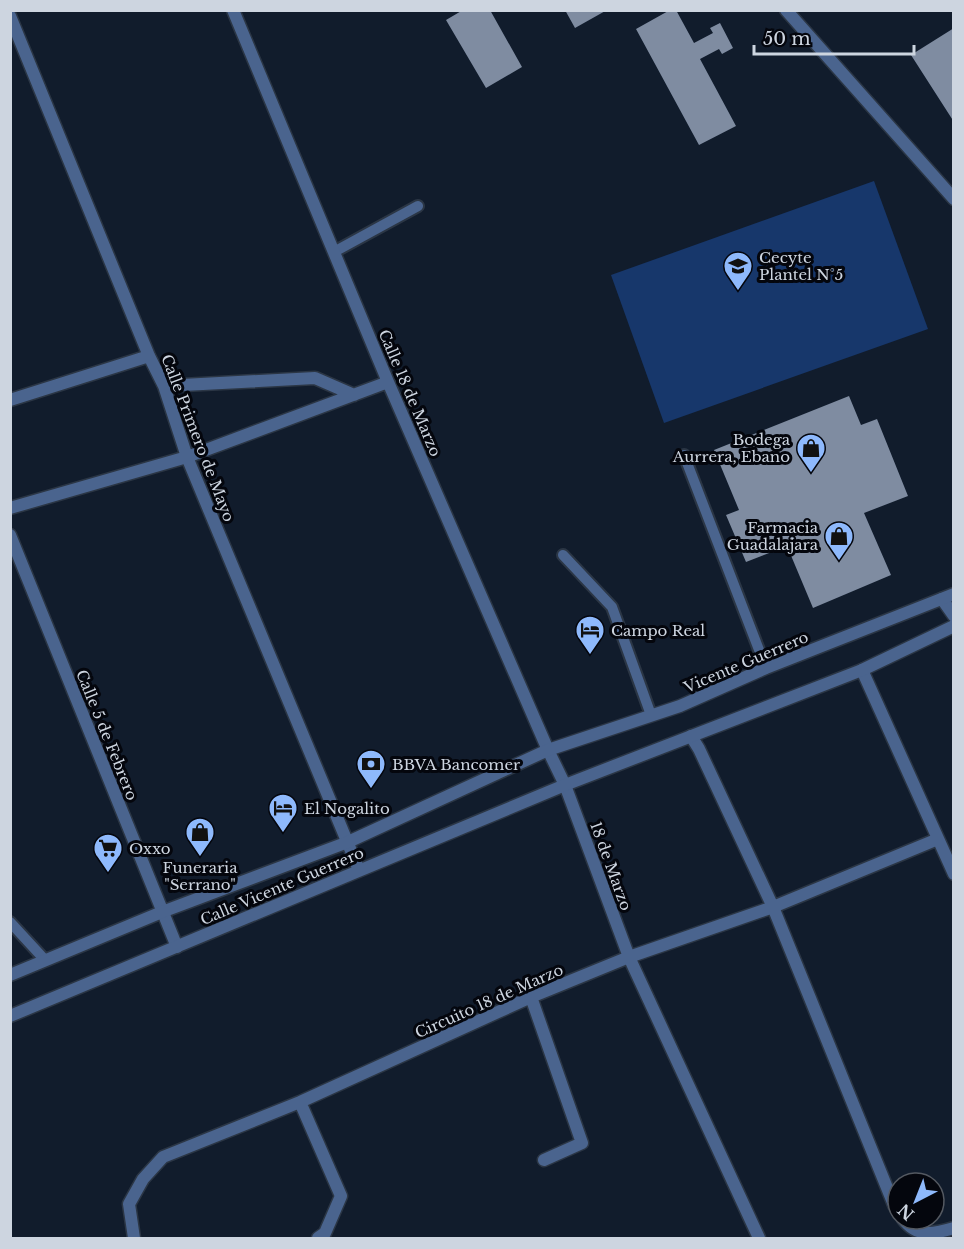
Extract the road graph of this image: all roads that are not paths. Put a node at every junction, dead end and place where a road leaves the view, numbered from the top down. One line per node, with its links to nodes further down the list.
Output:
1 (15, 10): 4 (street)
2 (233, 10): 7 (street, Calle 18 de Marzo)
3 (786, 10): 5 (street)
4 (10, 14): 8 (street, Calle Primero de Mayo)
5 (954, 199)
6 (418, 206): 7 (lane)
7 (334, 252): 9 (street, Calle 18 de Marzo)
8 (150, 356): 10 (street, Calle Primero de Mayo); 12 (street)
9 (388, 382): 11 (street); 25 (street, Calle 18 de Marzo)
10 (164, 386): 11 (street); 14 (street, Calle Primero de Mayo)
11 (354, 395): 14 (street)
12 (10, 400)
13 (684, 456): 21 (lane)
14 (187, 457): 15 (street); 28 (street, Calle Primero de Mayo)
15 (10, 508)
16 (10, 535): 32 (street, Calle 5 de Febrero)
17 (563, 555): 23 (lane)
18 (948, 596): 19 (street); 21 (street, Vicente Guerrero)
19 (954, 616)
20 (954, 626): 22 (street)
21 (766, 668): 23 (street, Vicente Guerrero)
22 (862, 670): 24 (street); 27 (street)
23 (651, 715): 25 (street, Vicente Guerrero)
24 (692, 736): 26 (street); 31 (street)
25 (548, 750): 26 (street, Calle 18 de Marzo); 28 (street, Calle Vicente Guerrero)
26 (565, 785): 29 (street, Calle Vicente Guerrero); 35 (street, 18 de Marzo)
27 (938, 839): 30 (street); 31 (street, Circuito 18 de Marzo)
28 (348, 842): 29 (street, Calle Primero de Mayo); 32 (street, Calle Vicente Guerrero)
29 (359, 870): 34 (street, Calle Vicente Guerrero)
30 (954, 874)
31 (773, 907): 35 (street, Circuito 18 de Marzo); 42 (street)
32 (162, 912): 34 (street, Calle 5 de Febrero); 36 (street, Calle Vicente Guerrero)
33 (10, 922): 36 (lane)
34 (177, 947): 39 (street, Calle Vicente Guerrero)
35 (628, 957): 38 (street, Circuito 18 de Marzo); 45 (street)
36 (45, 960): 37 (street, Calle Vicente Guerrero)
37 (10, 975)
38 (531, 997): 40 (street, Circuito 18 de Marzo); 41 (street)
39 (10, 1016)
40 (300, 1102): 46 (street, Circuito 18 de Marzo); 47 (street)
41 (544, 1160)
42 (886, 1185)
43 (919, 1231): 44 (street)
44 (944, 1231)
45 (755, 1237)
46 (134, 1239)
47 (318, 1239)

